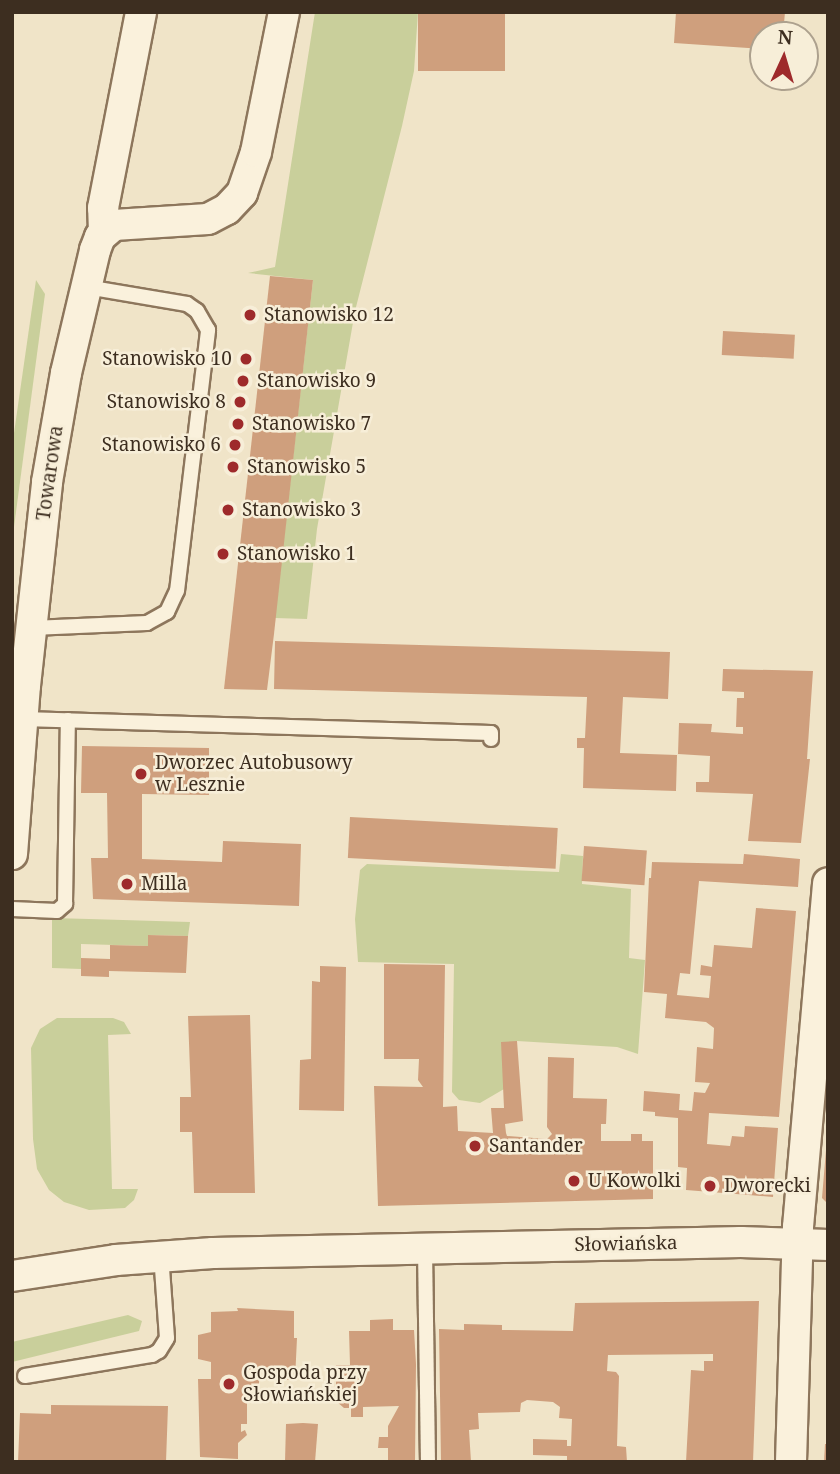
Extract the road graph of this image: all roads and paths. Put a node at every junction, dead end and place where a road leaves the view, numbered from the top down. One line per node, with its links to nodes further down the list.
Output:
1 (141, 12): 3 (street, Towarowa)
2 (284, 12): 3 (street)
3 (104, 232): 4 (street, Towarowa)
4 (87, 287): 5 (street, Towarowa); 5 (lane)
5 (32, 628): 6 (street, Towarowa)
6 (23, 719): 7 (lane); 9 (street, Towarowa)
7 (68, 720): 8 (lane); 11 (lane)
8 (491, 739)
9 (12, 854)
10 (828, 883): 12 (street)
11 (12, 909)
12 (798, 1244): 13 (street, Słowiańska); 14 (street, Słowiańska); 19 (street)
13 (828, 1245)
14 (425, 1248): 15 (street, Słowiańska); 18 (lane)
15 (161, 1255): 16 (street, Słowiańska); 17 (lane)
16 (12, 1276)
17 (25, 1376)
18 (428, 1462)
19 (791, 1462)

